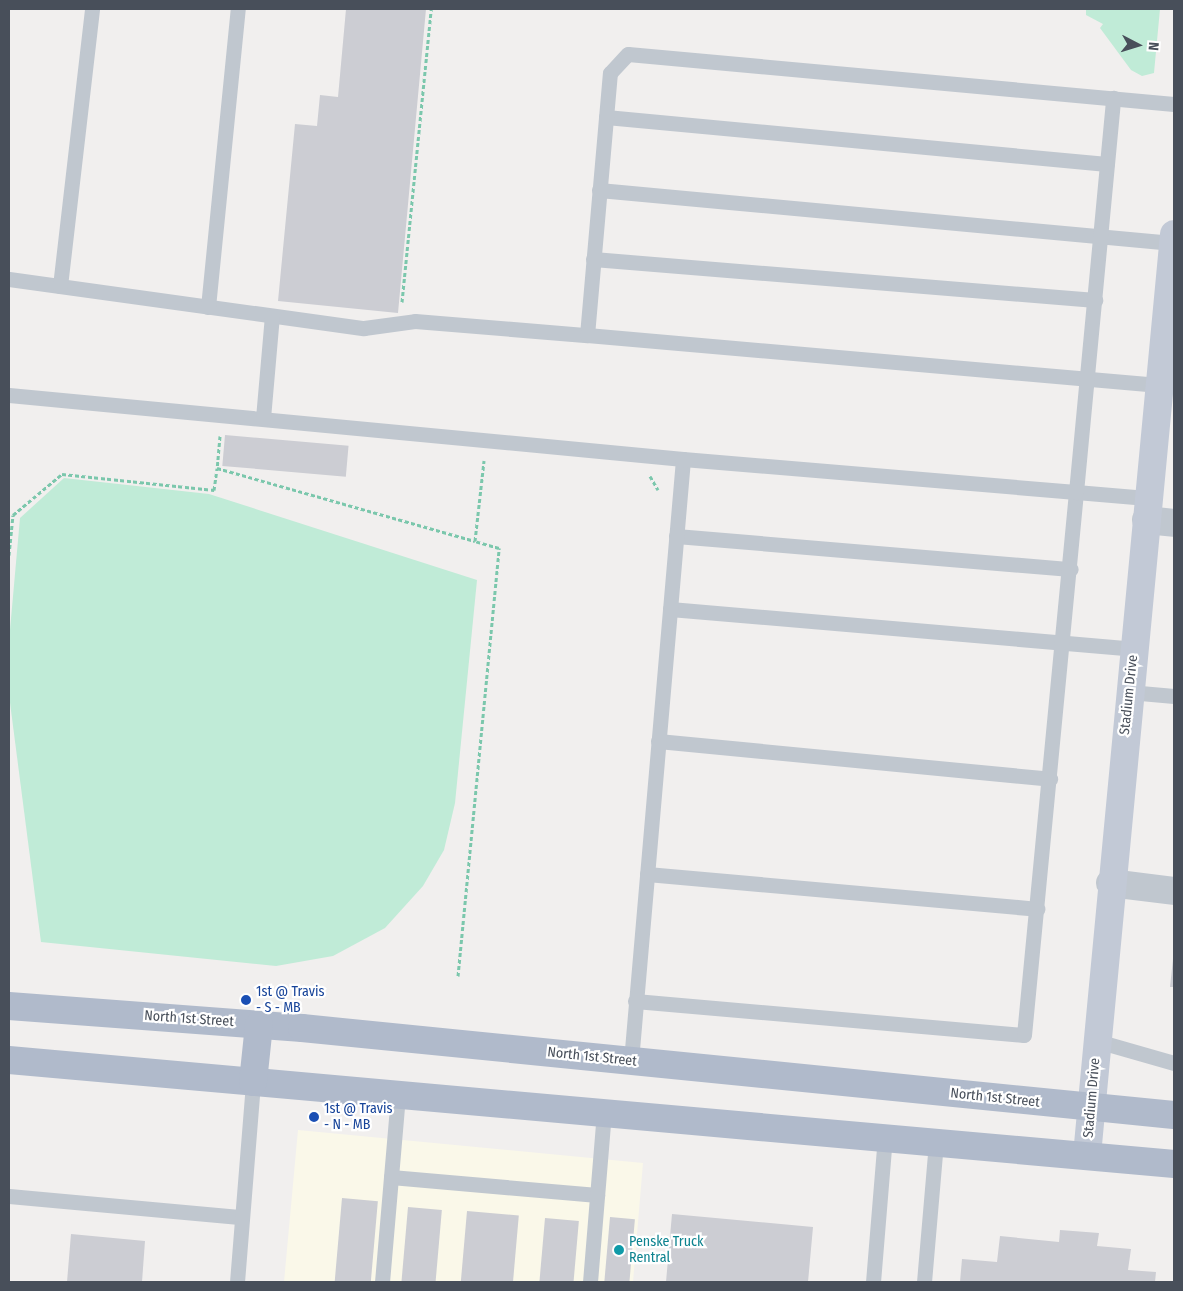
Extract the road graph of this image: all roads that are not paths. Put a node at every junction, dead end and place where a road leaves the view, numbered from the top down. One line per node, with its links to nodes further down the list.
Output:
1 (92, 9): 12 (lane)
2 (238, 9): 14 (lane)
3 (1113, 98): 4 (lane); 5 (lane); 6 (lane)
4 (1174, 104)
5 (606, 118): 6 (lane); 7 (lane)
6 (1107, 164): 8 (lane)
7 (600, 190): 8 (lane); 10 (lane)
8 (1101, 235): 9 (lane); 13 (lane)
9 (1174, 239): 17 (street, Stadium Drive)
10 (593, 259): 13 (lane); 16 (lane)
11 (9, 279): 12 (lane)
12 (60, 286): 14 (lane)
13 (1095, 300): 18 (lane)
14 (208, 307): 15 (lane)
15 (272, 316): 16 (lane); 21 (lane)
16 (587, 335): 18 (lane)
17 (1169, 338): 19 (street, Stadium Drive)
18 (1089, 379): 19 (lane); 23 (lane)
19 (1159, 385): 24 (street, Stadium Drive)
20 (9, 395): 21 (lane)
21 (263, 418): 22 (lane)
22 (683, 459): 23 (lane); 26 (lane)
23 (1076, 492): 24 (lane); 27 (lane)
24 (1146, 509): 25 (street); 30 (street, Stadium Drive)
25 (1174, 523)
26 (676, 536): 27 (lane); 28 (lane)
27 (1070, 569): 29 (lane)
28 (670, 609): 29 (lane); 33 (lane)
29 (1065, 643): 30 (lane); 34 (lane)
30 (1133, 649): 31 (street, Stadium Drive)
31 (1129, 692): 32 (lane); 36 (street, Stadium Drive)
32 (1174, 696)
33 (658, 741): 34 (lane); 35 (lane)
34 (1050, 779): 38 (lane)
35 (646, 874): 38 (lane); 39 (lane)
36 (1110, 884): 37 (street); 42 (street, Stadium Drive)
37 (1174, 891)
38 (1037, 909): 39 (lane)
39 (635, 1001): 44 (lane)
40 (9, 1006): 41 (main road, North 1st Street)
41 (259, 1024): 44 (main road, North 1st Street); 46 (main road)
42 (1097, 1042): 45 (lane); 48 (street, Stadium Drive)
43 (9, 1060): 46 (main road)
44 (631, 1061): 48 (main road, North 1st Street)
45 (1174, 1063)
46 (253, 1082): 47 (main road); 58 (lane)
47 (398, 1094): 49 (main road); 55 (lane)
48 (1090, 1107): 50 (main road, North 1st Street); 53 (street, Stadium Drive)
49 (604, 1112): 51 (main road); 56 (lane)
50 (1174, 1115)
51 (885, 1137): 52 (main road); 62 (lane)
52 (936, 1141): 53 (main road); 63 (lane)
53 (1087, 1155): 54 (main road)
54 (1174, 1164)
55 (391, 1176): 56 (lane); 60 (lane)
56 (597, 1195): 61 (lane)
57 (9, 1196): 58 (lane)
58 (242, 1217): 59 (lane)
59 (237, 1282)
60 (382, 1282)
61 (590, 1282)
62 (873, 1282)
63 (924, 1282)

